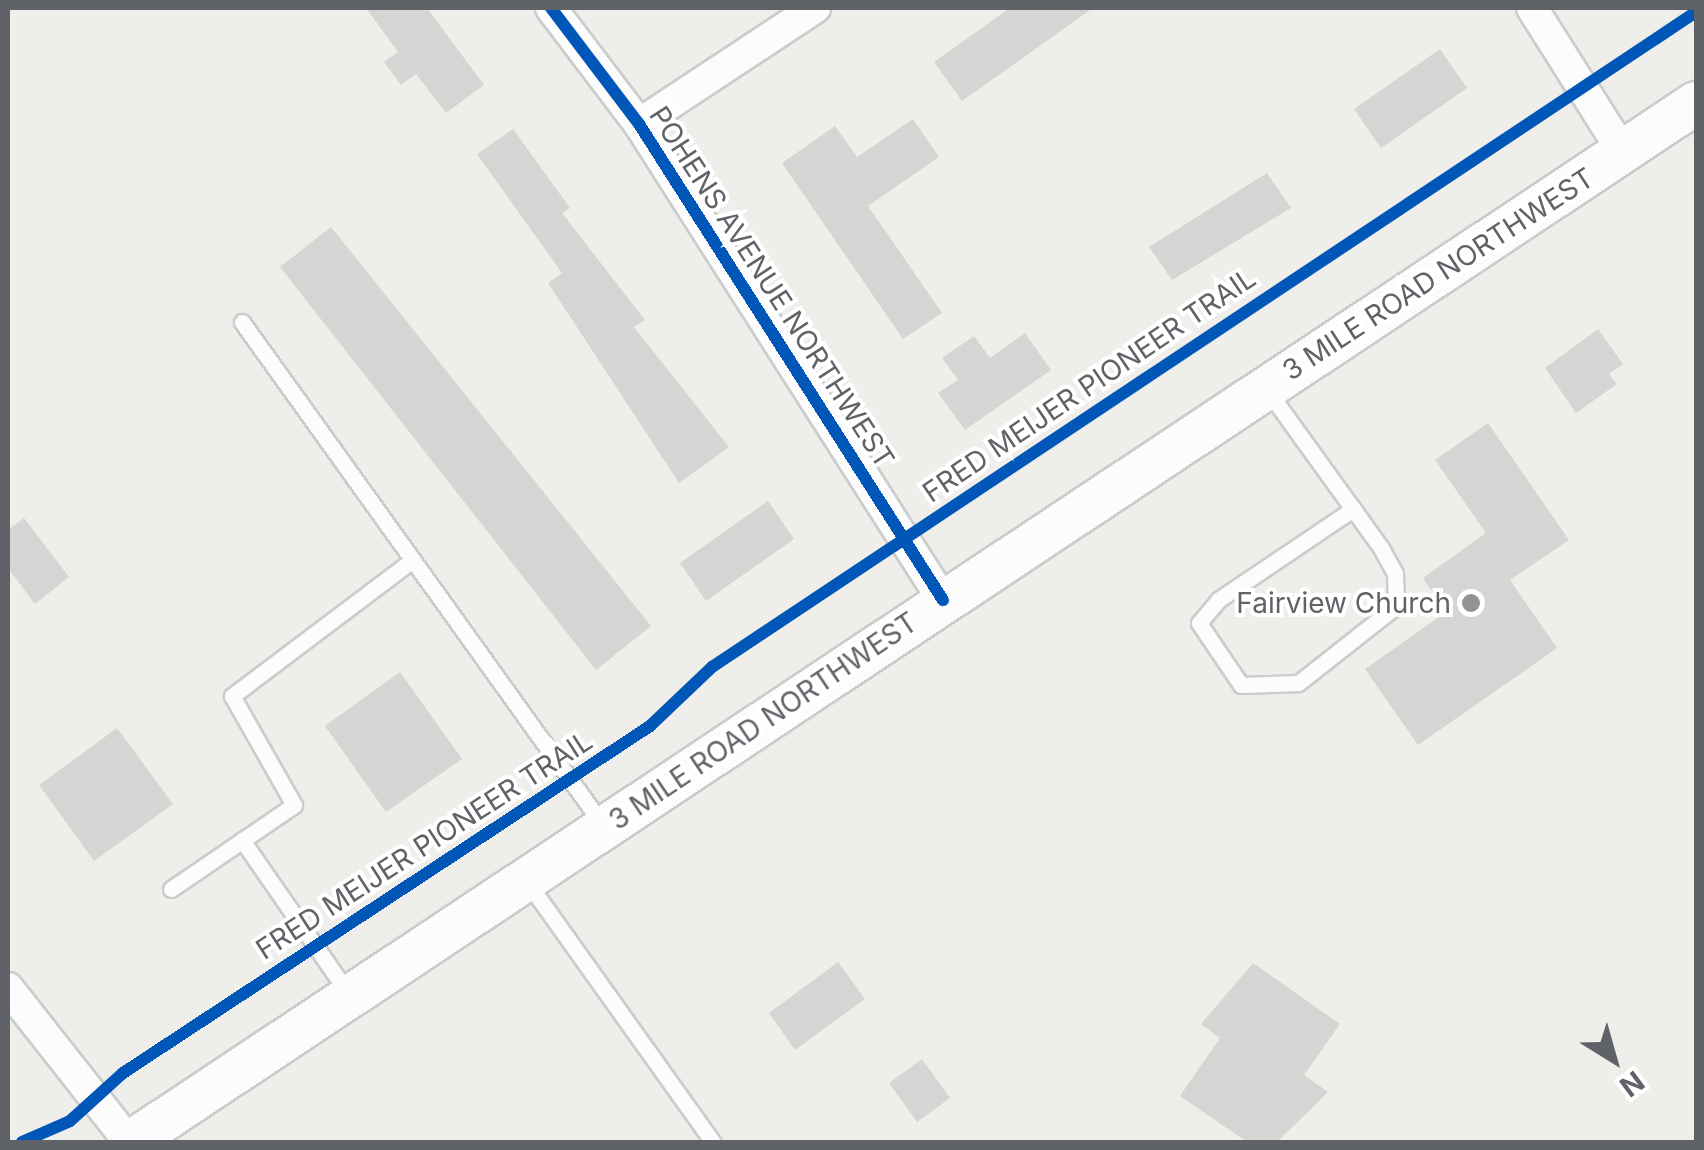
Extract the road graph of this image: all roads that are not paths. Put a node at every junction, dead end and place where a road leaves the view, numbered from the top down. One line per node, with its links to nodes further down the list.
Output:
1 (551, 8): 5 (street, POHENS AVENUE NORTHWEST)
2 (815, 8): 5 (street)
3 (1532, 8): 6 (street)
4 (1696, 103): 6 (main road, 3 MILE ROAD NORTHWEST)
5 (638, 124): 11 (street, POHENS AVENUE NORTHWEST)
6 (1623, 152): 8 (main road, 3 MILE ROAD NORTHWEST)
7 (242, 322): 10 (lane)
8 (1266, 388): 9 (lane); 11 (main road, 3 MILE ROAD NORTHWEST)
9 (1353, 509): 9 (lane)
10 (410, 562): 12 (lane); 13 (lane)
11 (944, 600): 12 (main road, 3 MILE ROAD NORTHWEST)
12 (604, 828): 14 (main road, 3 MILE ROAD NORTHWEST)
13 (242, 840): 15 (lane); 17 (lane)
14 (526, 880): 17 (main road, 3 MILE ROAD NORTHWEST); 19 (lane)
15 (171, 889)
16 (8, 988): 18 (street)
17 (350, 997): 18 (main road, 3 MILE ROAD NORTHWEST)
18 (130, 1142)
19 (713, 1142)

